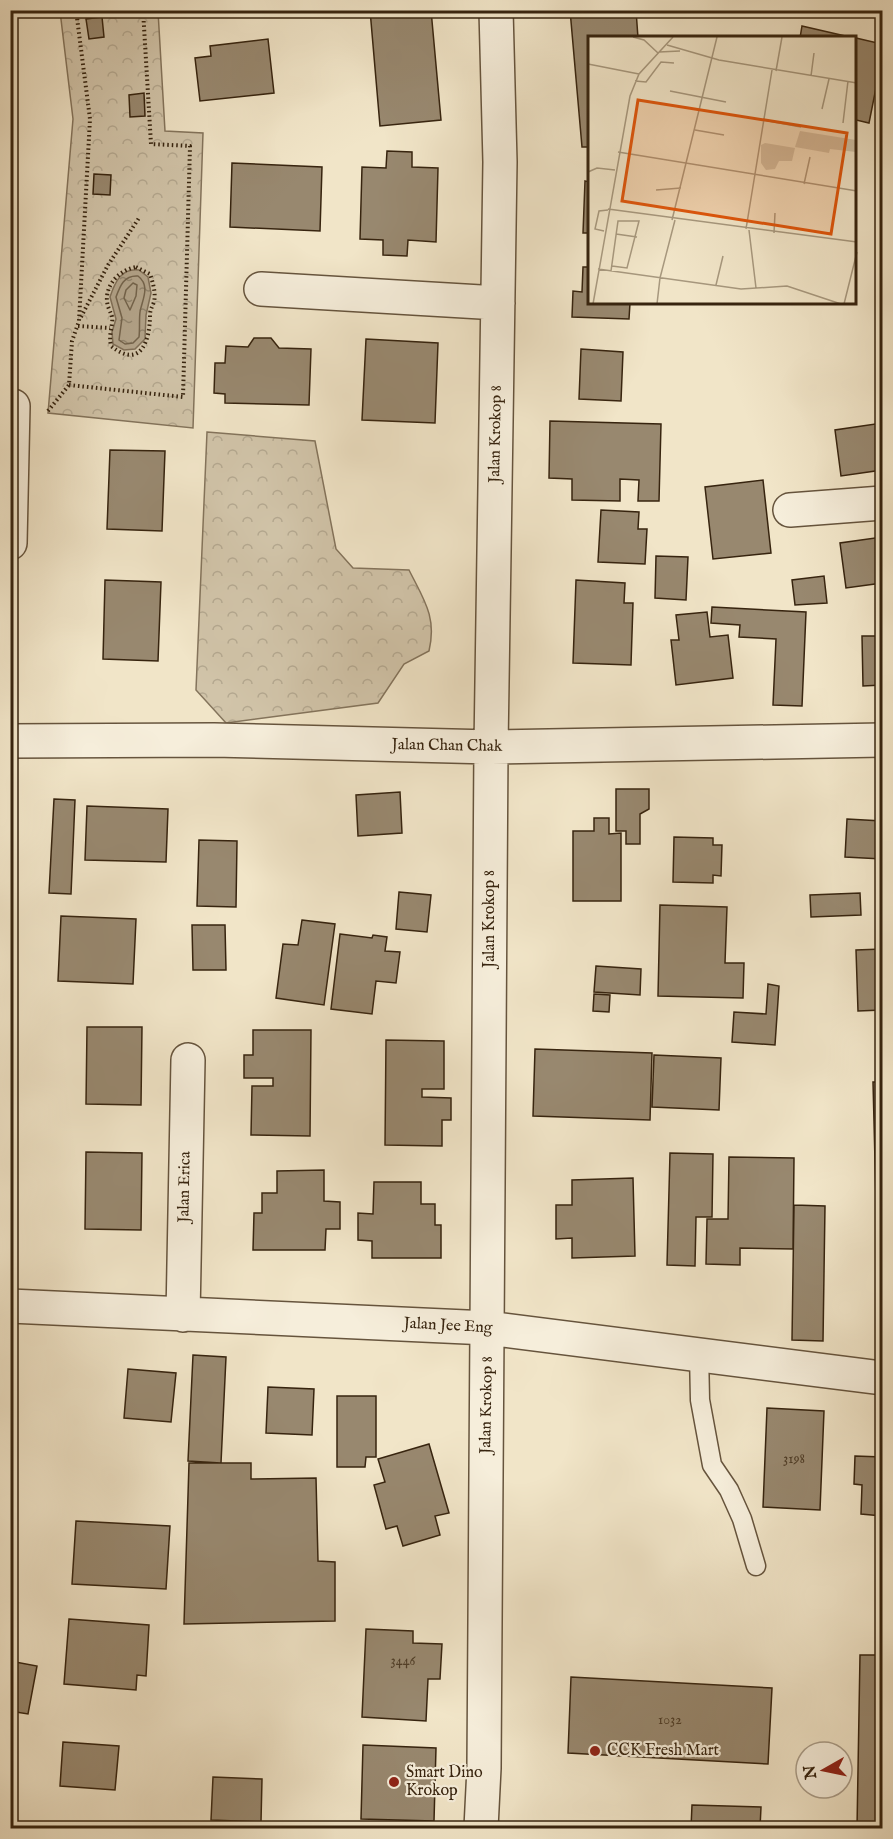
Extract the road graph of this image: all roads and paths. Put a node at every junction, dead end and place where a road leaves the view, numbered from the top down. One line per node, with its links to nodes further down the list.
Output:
1 (76, 10): 7 (path)
2 (143, 10): 9 (path)
3 (496, 10): 6 (street, Jalan Krokop 8)
4 (139, 218): 7 (path)
5 (261, 289): 6 (street)
6 (498, 303): 17 (street, Jalan Krokop 8)
7 (79, 323): 8 (path); 9 (path)
8 (111, 328): 8 (path)
9 (69, 385): 11 (path)
10 (13, 406): 14 (street)
11 (48, 411)
12 (882, 503): 13 (street)
13 (790, 510)
14 (10, 543)
15 (882, 740): 17 (street, Jalan Chan Chak)
16 (10, 741): 17 (street, Jalan Chan Chak)
17 (491, 747): 21 (street, Jalan Krokop 8)
18 (188, 1060): 20 (street, Jalan Erica)
19 (10, 1306): 20 (street, Jalan Jee Eng)
20 (183, 1314): 21 (street, Jalan Jee Eng)
21 (488, 1328): 22 (street, Jalan Jee Eng); 25 (street, Jalan Krokop 8)
22 (699, 1352): 23 (street, Jalan Jee Eng); 24 (lane)
23 (882, 1378)
24 (756, 1566)
25 (481, 1828)

